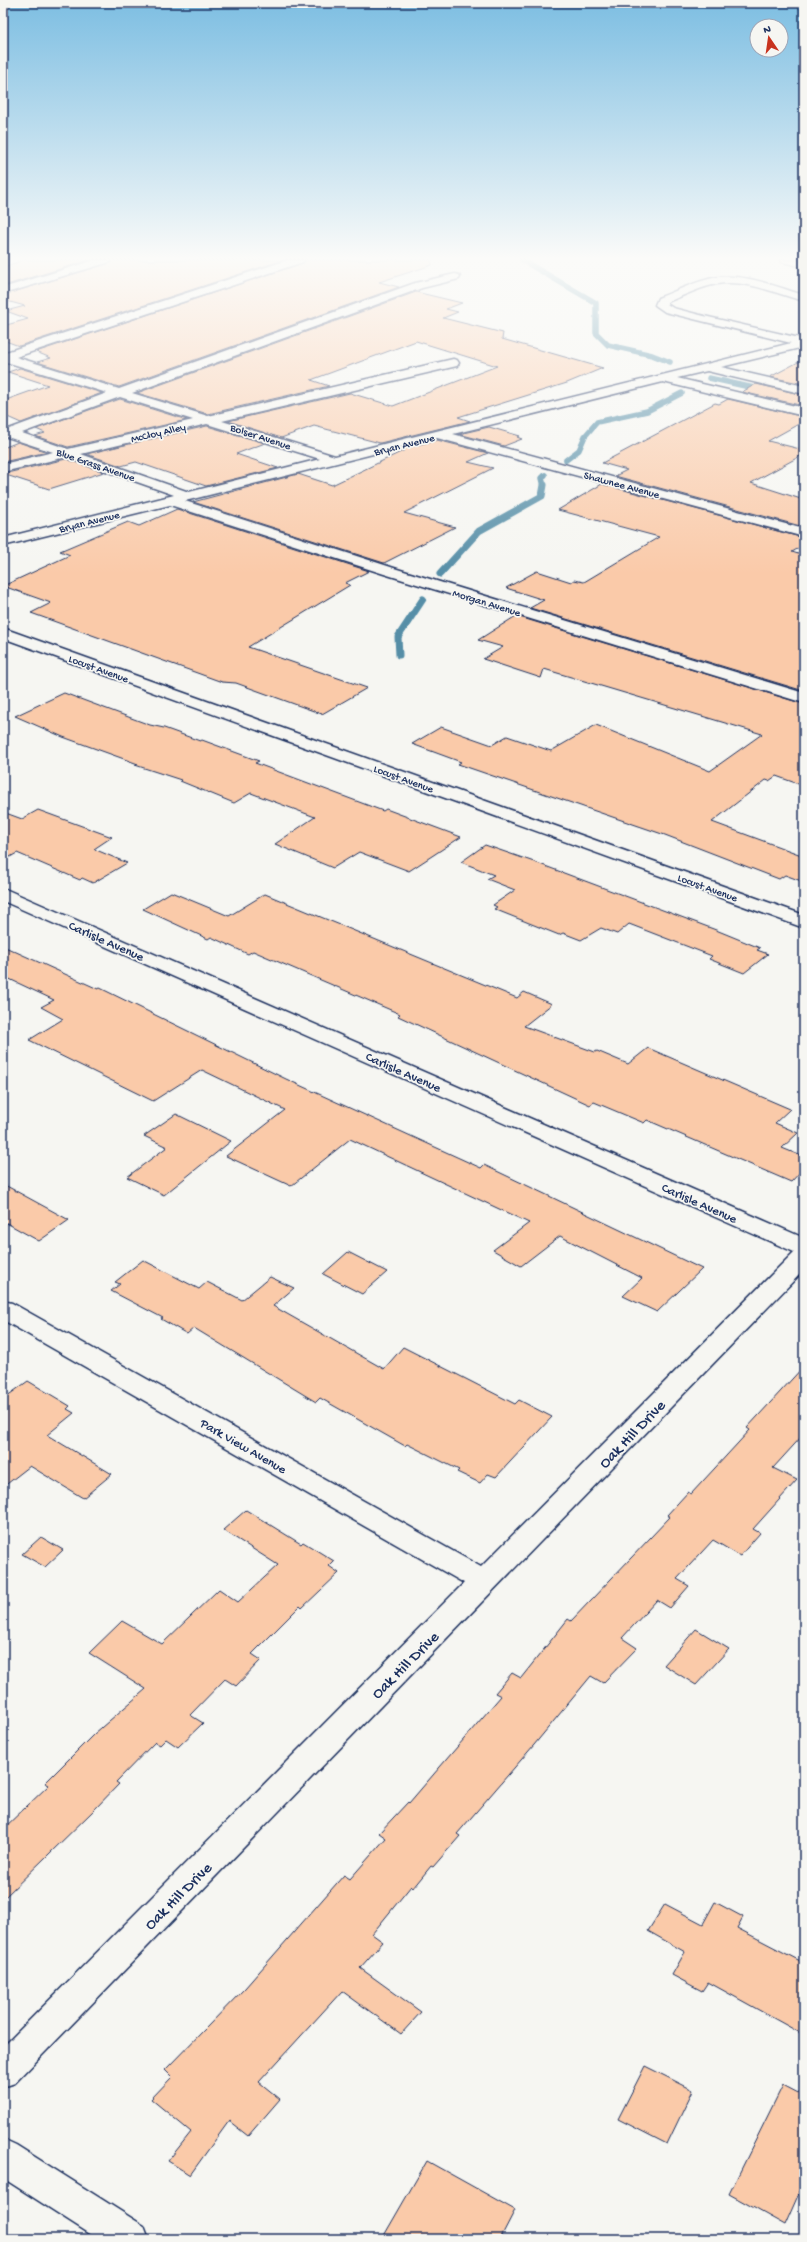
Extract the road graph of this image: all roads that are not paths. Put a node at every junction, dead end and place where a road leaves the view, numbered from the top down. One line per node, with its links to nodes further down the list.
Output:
1 (29, 365): 8 (street, Bolser Avenue)
2 (199, 365): 8 (street)
3 (446, 365): 10 (street, McCloy Alley)
4 (716, 365): 5 (street, Bryan Avenue)
5 (706, 367): 6 (street, Bryan Avenue); 7 (street)
6 (662, 378): 9 (street); 12 (street, Bryan Avenue)
7 (804, 390)
8 (120, 393): 10 (street, Bolser Avenue); 11 (street)
9 (804, 412)
10 (209, 420): 13 (street, McCloy Alley); 14 (street, Bolser Avenue)
11 (6, 432): 13 (street, Blue Grass Avenue)
12 (440, 435): 14 (street, Bryan Avenue); 19 (street, Shawnee Avenue)
13 (64, 454): 15 (street, McCloy Alley); 16 (street, Blue Grass Avenue)
14 (336, 460): 16 (street, Bryan Avenue)
15 (3, 468)
16 (189, 496): 17 (street, Bryan Avenue)
17 (172, 501): 20 (street, Bryan Avenue); 23 (street, Morgan Avenue)
18 (3, 528): 20 (street)
19 (804, 533)
20 (24, 537): 21 (street, Bryan Avenue)
21 (3, 542)
22 (3, 633): 25 (street, Locust Avenue)
23 (804, 698)
24 (3, 894): 26 (street, Carlisle Avenue)
25 (804, 922)
26 (804, 1247)
27 (804, 1256): 29 (street, Oak Hill Drive)
28 (6, 1315): 29 (street, Park View Avenue)
29 (485, 1582): 30 (street, Oak Hill Drive)
30 (3, 2071)
31 (3, 2158): 32 (street)
32 (131, 2239)

